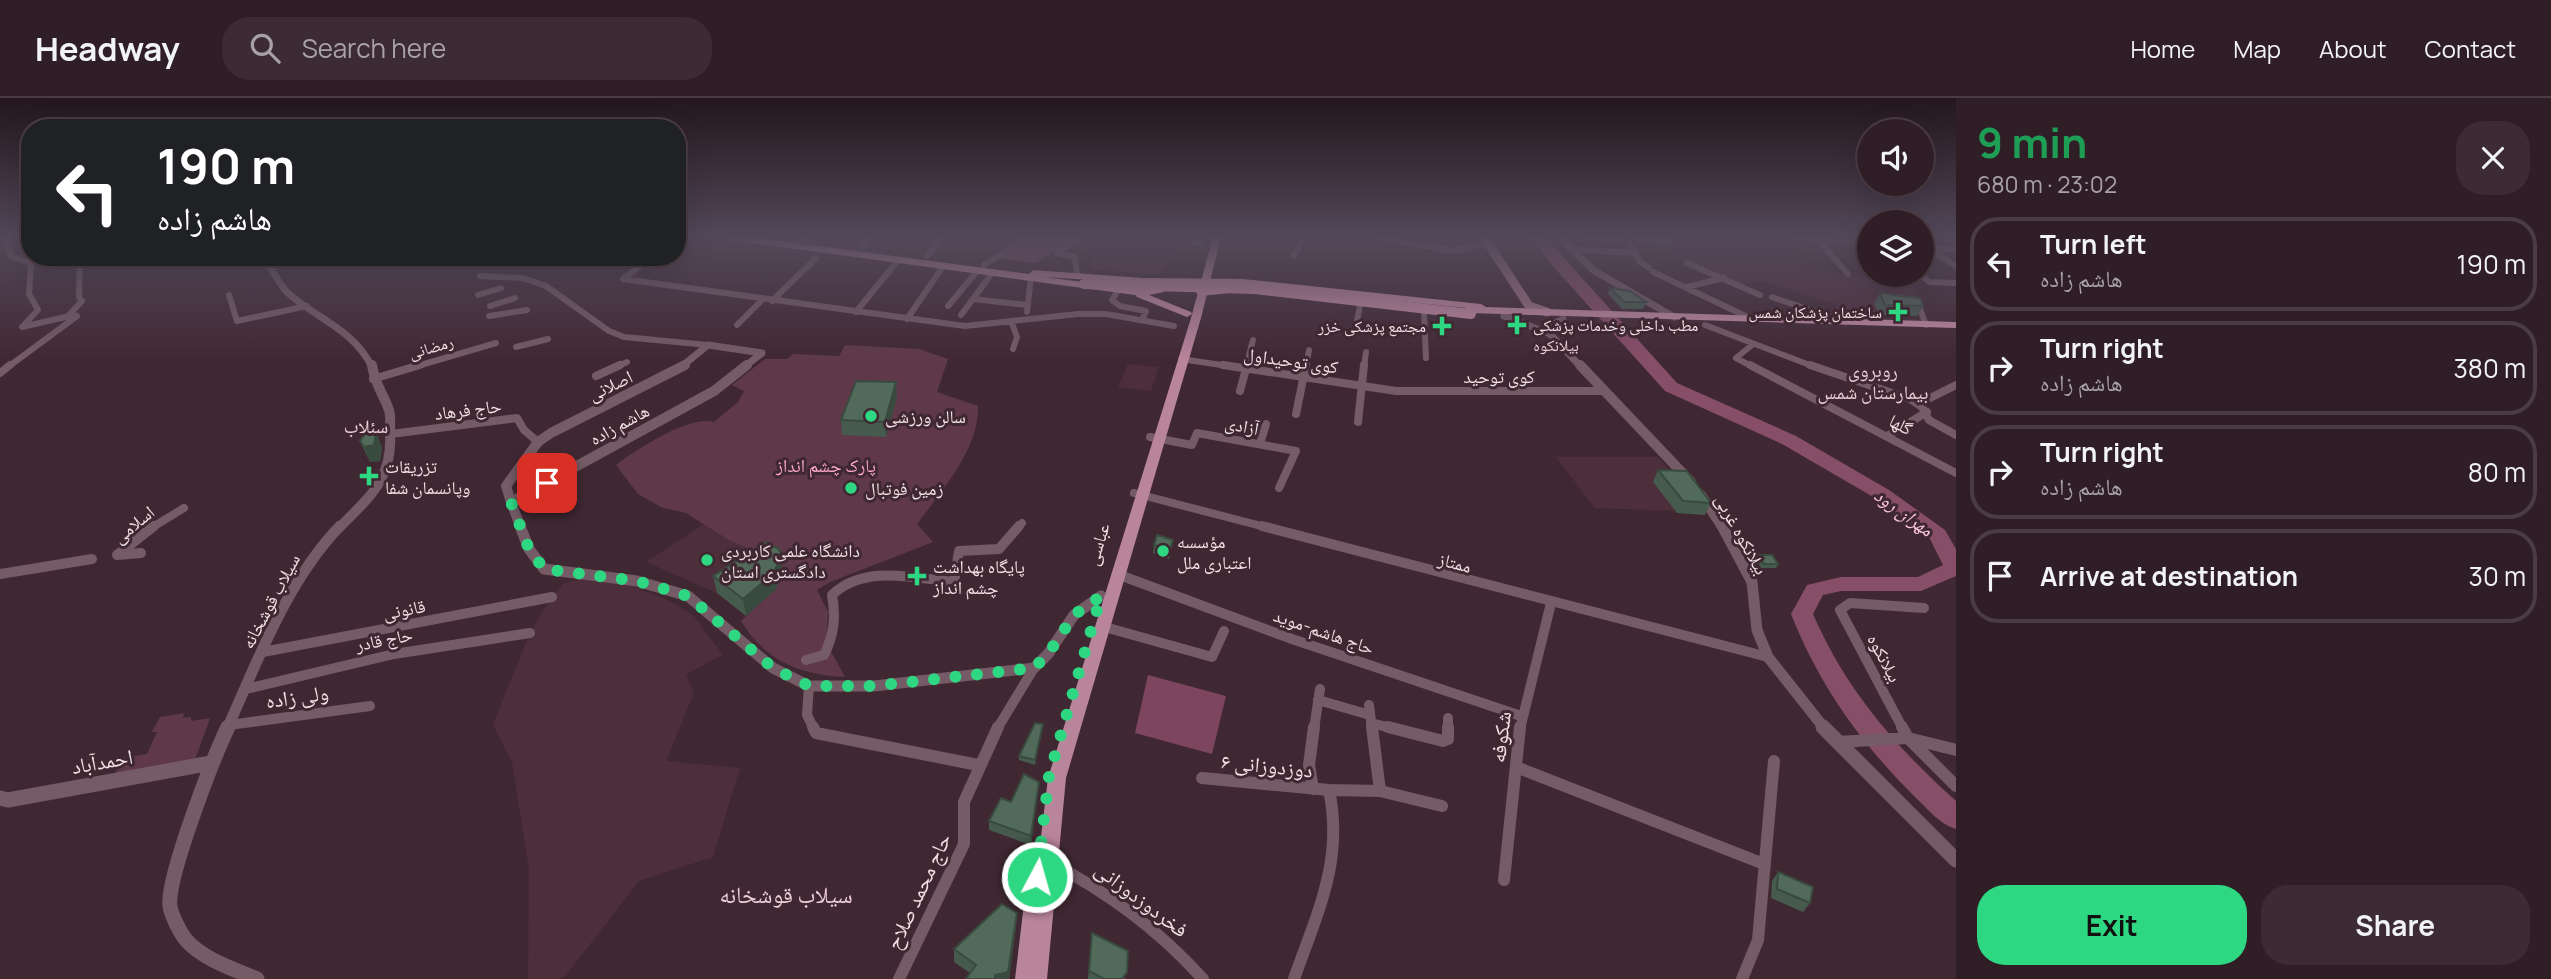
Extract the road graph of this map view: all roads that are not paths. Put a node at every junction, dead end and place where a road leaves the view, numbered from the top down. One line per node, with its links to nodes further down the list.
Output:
1 (30, 278): 49 (street)
2 (79, 278): 49 (street)
3 (278, 278): 39 (street, سیلاب قوشخانه)
4 (523, 278): 72 (street)
5 (624, 278): 36 (street)
6 (795, 278): 37 (street)
7 (884, 278): 44 (street)
8 (935, 278): 54 (street)
9 (976, 278): 41 (street)
10 (981, 278): 35 (street)
11 (1032, 278): 35 (street)
12 (1042, 278): 27 (highway)
13 (1072, 278): 20 (highway)
14 (1206, 278): 24 (main road, عباسى)
15 (1211, 278): 24 (main road, عباسى)
16 (1510, 278): 32 (main road)
17 (1605, 278): 53 (street)
18 (1668, 278): 25 (street)
19 (1724, 278): 25 (street); 30 (street)
20 (1083, 279): 21 (highway); 48 (highway, bridge)
21 (1156, 281): 24 (highway); 27 (highway)
22 (1934, 282): 23 (street)
23 (1956, 283)
24 (1204, 284): 31 (highway); 47 (main road, عباسى); 79 (main road, عباسى)
25 (1686, 287): 58 (street)
26 (501, 288): 29 (street)
27 (1124, 290): 47 (highway); 57 (street)
28 (229, 295): 39 (street)
29 (478, 295)
30 (1760, 295)
31 (1332, 296): 38 (highway); 48 (highway)
32 (1521, 296): 46 (main road); 48 (main road)
33 (1772, 297): 60 (street)
34 (515, 298): 40 (street)
35 (973, 299): 50 (street)
36 (762, 300): 37 (street); 61 (street)
37 (772, 301): 44 (street)
38 (1360, 305): 45 (highway); 66 (street)
39 (307, 306): 84 (street, سیلاب قوشخانه)
40 (490, 306)
41 (948, 306)
42 (1920, 309): 63 (street)
43 (527, 310): 51 (street)
44 (856, 312): 54 (street)
45 (1424, 312): 48 (highway); 78 (street)
46 (1547, 312): 48 (highway); 52 (highway)
47 (1187, 314): 99 (main road, عباسى)
48 (1502, 314): 55 (highway); 68 (street, بیلانکوه غربی)
49 (69, 315): 82 (street)
50 (961, 315)
51 (489, 316)
52 (1588, 317): 55 (highway); 56 (highway)
53 (1674, 317): 56 (highway); 58 (highway)
54 (907, 318): 59 (street)
55 (1563, 319): 68 (street)
56 (1629, 319): 62 (highway)
57 (1142, 320): 59 (street); 64 (street)
58 (1754, 320): 60 (highway)
59 (1011, 321): 75 (street)
60 (1846, 322): 63 (highway)
61 (737, 325)
62 (1705, 325): 67 (highway); 73 (street)
63 (1926, 325): 65 (highway)
64 (1174, 326)
65 (1956, 326)
66 (1356, 327)
67 (1956, 333)
68 (1550, 334): 90 (street, بیلانکوه غربی)
69 (548, 338): 74 (street)
70 (1253, 340): 81 (street)
71 (496, 344): 84 (street, رمضانی)
72 (708, 345): 100 (street, اصلانی); 105 (street, هاشم زاده)
73 (1752, 345): 91 (street); 97 (street, گلها)
74 (516, 347)
75 (1013, 349)
76 (1309, 349): 85 (street)
77 (1366, 352): 86 (street)
78 (1426, 358)
79 (1181, 359): 81 (street, کوی توحیداول); 99 (main road, عباسى)
80 (627, 362): 83 (street)
81 (1247, 370): 85 (street, کوی توحیداول); 88 (street)
82 (0, 373)
83 (596, 376)
84 (373, 379): 96 (street, سیلاب قوشخانه)
85 (1303, 379): 86 (street, کوی توحیداول); 93 (street)
86 (1362, 387): 89 (street, کوی توحیداول); 94 (street)
87 (1954, 387): 91 (street)
88 (1240, 391)
89 (1396, 391): 90 (street, کوی توحید)
90 (1603, 391): 120 (street, بیلانکوه غربی)
91 (1918, 404): 92 (street)
92 (1927, 412): 97 (street); 98 (street)
93 (1296, 414)
94 (1358, 422)
95 (1266, 424): 101 (street)
96 (391, 434): 100 (street, حاج فرهاد); 119 (street, سیلاب قوشخانه)
97 (1889, 435): 102 (street, گلها)
98 (1956, 435)
99 (1154, 438): 101 (street, آزادی); 104 (main road, عباسى)
100 (538, 442): 105 (street, اصلانی)
101 (1260, 444): 103 (street, آزادی)
102 (1956, 473)
103 (1279, 488)
104 (1137, 494): 111 (main road, عباسى); 112 (main road, عباسى); 114 (street, ممتاز)
105 (511, 502): 123 (street)
106 (184, 508): 108 (street, اسلامی)
107 (1023, 523): 121 (street)
108 (141, 553)
109 (92, 559): 110 (street)
110 (0, 574)
111 (1117, 574): 116 (main road, عباسى); 127 (street, حاج هاشم-موید)
112 (1101, 596): 122 (street); 150 (main road, عباسى)
113 (552, 597): 119 (street, قانونی)
114 (1551, 603): 120 (street, ممتاز); 127 (street, شکوفه)
115 (1924, 608): 130 (street, بیلانکوه)
116 (1101, 626): 117 (street); 145 (main road, عباسى)
117 (1224, 631)
118 (530, 633): 124 (street, حاج قادر)
119 (262, 652): 124 (street, سیلاب قوشخانه)
120 (1768, 657): 131 (street, بیلانکوه غربی)
121 (806, 660)
122 (1034, 668): 123 (street); 135 (street, حاج محمد صلاح)
123 (809, 686): 135 (street)
124 (246, 689): 129 (street, سیلاب قوشخانه)
125 (370, 706): 129 (street, ولی زاده)
126 (1370, 714): 128 (street); 139 (street); 141 (street)
127 (1521, 716): 136 (street, شکوفه)
128 (1448, 718)
129 (229, 725): 134 (street, سیلاب قوشخانه)
130 (1908, 738): 131 (street); 132 (street); 138 (street, بیلانکوه)
131 (1836, 742): 144 (street, بیلانکوه غربی)
132 (1956, 750)
133 (1774, 761): 146 (street)
134 (211, 763): 142 (street, احمدآباد); 148 (street, سیلاب قوشخانه)
135 (978, 765): 149 (street, حاج محمد صلاح)
136 (1516, 767): 146 (street); 147 (street, شکوفه)
137 (1202, 778): 139 (street, دوزدوزانی ۶)
138 (1956, 786)
139 (1313, 789): 140 (street, دوزدوزانی ۶)
140 (1329, 790): 141 (street, دوزدوزانی ۶); 153 (street)
141 (1380, 791): 143 (street, دوزدوزانی ۶)
142 (0, 798)
143 (1442, 806)
144 (1956, 860)
145 (1049, 862): 151 (main road, عباسى); 152 (street, فخردوزدوزانی)
146 (1764, 864): 154 (street)
147 (1504, 880)
148 (257, 979)
149 (899, 979)
150 (1026, 979)
151 (1036, 979)
152 (1203, 979)
153 (1294, 979)
154 (1742, 979)

